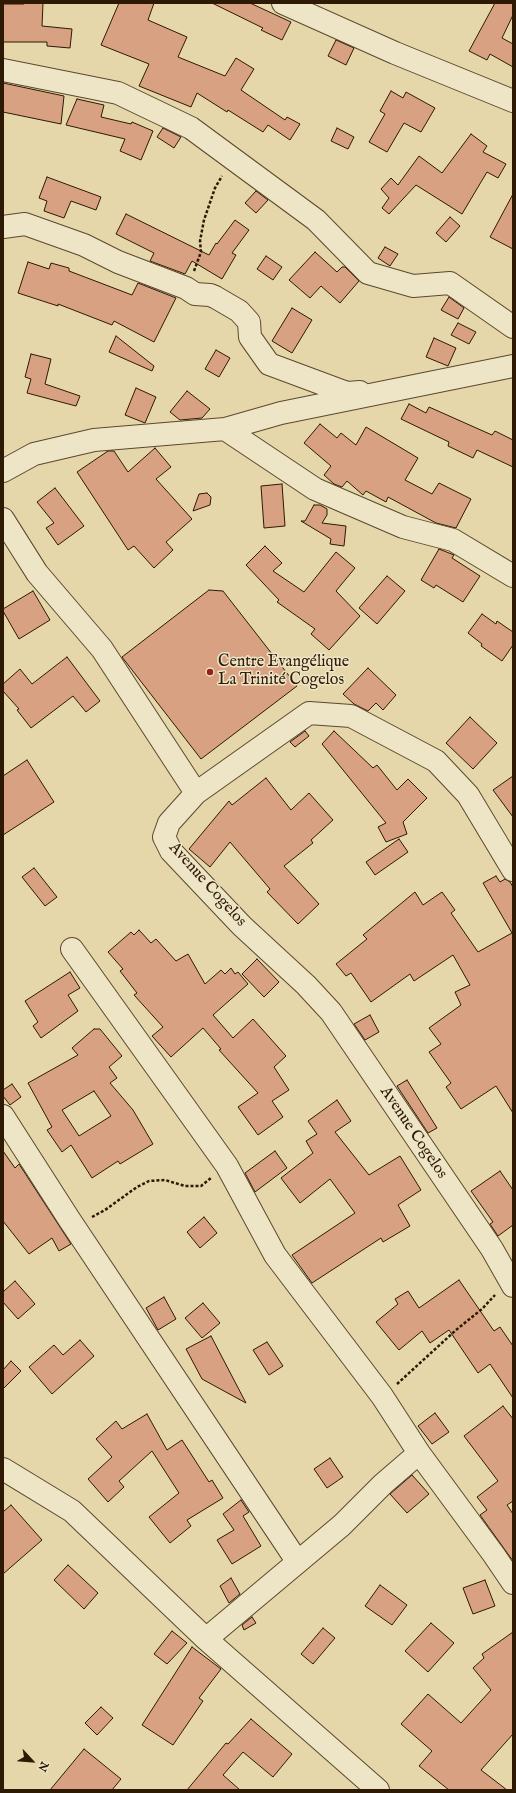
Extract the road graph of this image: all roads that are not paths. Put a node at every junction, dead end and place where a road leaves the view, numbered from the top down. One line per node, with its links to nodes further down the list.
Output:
1 (283, 3): 3 (street)
2 (3, 70): 5 (street)
3 (513, 101)
4 (3, 227): 7 (street)
5 (513, 327)
6 (513, 366): 7 (street)
7 (389, 390): 8 (street)
8 (225, 429): 9 (street); 11 (street)
9 (3, 471)
10 (3, 519): 12 (street)
11 (513, 576)
12 (196, 793): 13 (street, Avenue Cogelos); 16 (street, Avenue Cogelos)
13 (513, 870)
14 (72, 949): 17 (street)
15 (3, 1116): 19 (street)
16 (511, 1283)
17 (419, 1453): 19 (street); 20 (street)
18 (5, 1473): 21 (street)
19 (297, 1561): 21 (street)
20 (513, 1583)
21 (206, 1639): 22 (street)
22 (378, 1790)

